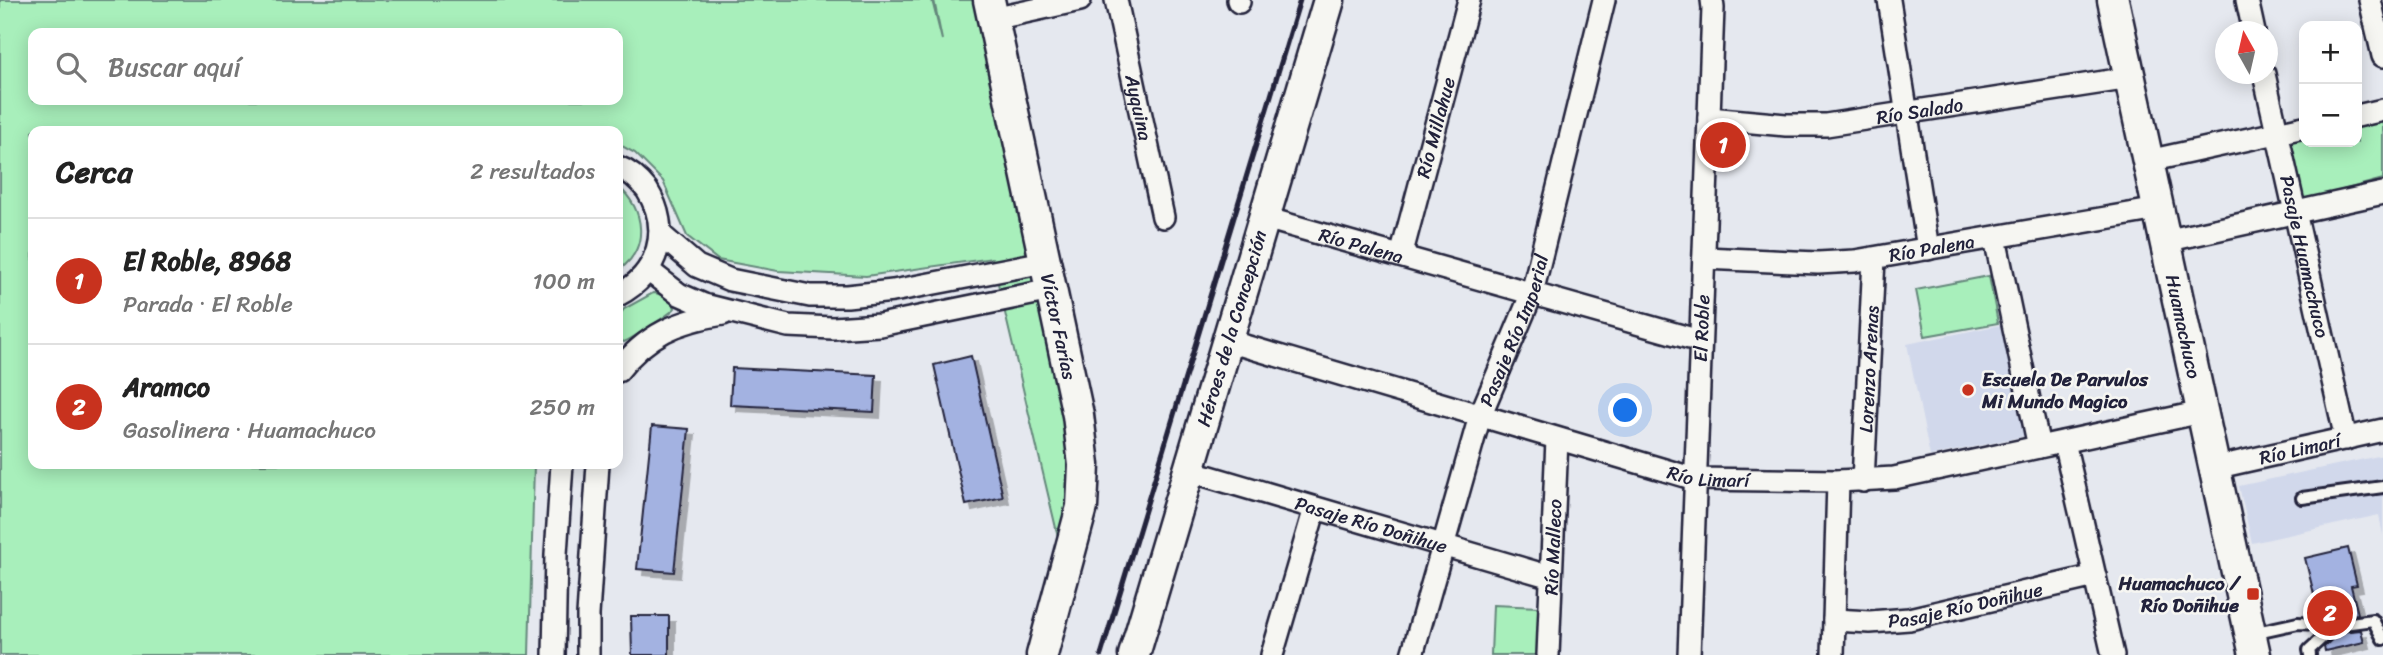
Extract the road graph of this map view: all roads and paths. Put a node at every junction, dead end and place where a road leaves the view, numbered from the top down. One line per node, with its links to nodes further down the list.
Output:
1 (1080, 0): 11 (street)
2 (1116, 0): 27 (street, Ayquina)
3 (1329, 0): 28 (street, Héroes de la Concepción)
4 (1469, 0): 33 (street, Río Millahue)
5 (1604, 0): 40 (street, Pasaje Río Imperial)
6 (1712, 0): 19 (street, El Roble)
7 (1889, 0): 17 (street)
8 (2113, 0): 14 (street, Huamachuco)
9 (2247, 0): 12 (street)
10 (2370, 0): 13 (street)
11 (991, 10): 37 (street, Víctor Farías)
12 (2252, 21)
13 (2383, 56)
14 (2130, 78): 17 (street, Río Salado); 22 (street, Huamachuco)
15 (2266, 84): 21 (street, Pasaje Huamachuco)
16 (2383, 110): 18 (street)
17 (1906, 113): 19 (street, Río Salado); 32 (street)
18 (2362, 115)
19 (1709, 118): 34 (street, El Roble)
20 (2299, 128): 21 (street)
21 (2277, 133): 22 (street); 26 (street, Pasaje Huamachuco)
22 (2148, 161): 25 (street, Huamachuco)
23 (623, 170): 29 (street)
24 (2383, 193): 26 (street)
25 (2158, 209): 30 (street, Río Palena); 31 (street, Huamachuco)
26 (2296, 212): 31 (street); 50 (street, Pasaje Huamachuco)
27 (1163, 217)
28 (1265, 218): 33 (street, Río Palena); 43 (street, Héroes de la Concepción)
29 (660, 234): 36 (street); 38 (street)
30 (1994, 238): 32 (street, Río Palena); 52 (street)
31 (2165, 241): 46 (street, Huamachuco)
32 (1928, 249): 35 (street, Río Palena)
33 (1401, 256): 40 (street, Río Palena)
34 (1704, 258): 35 (street, Río Palena); 44 (street, El Roble)
35 (1874, 259): 59 (street, Lorenzo Arenas)
36 (648, 270): 39 (street); 41 (street)
37 (1048, 276): 38 (street); 42 (street); 72 (street, Víctor Farías)
38 (915, 287): 42 (street)
39 (623, 292)
40 (1532, 293): 44 (street, Río Palena); 47 (street, Pasaje Río Imperial)
41 (731, 312): 42 (street); 45 (street)
42 (920, 316)
43 (1228, 341): 47 (street, Río Limarí); 56 (street, Héroes de la Concepción)
44 (1700, 341): 57 (street, El Roble)
45 (623, 365)
46 (2202, 412): 51 (street, Río Limarí); 53 (street, Huamachuco)
47 (1480, 416): 49 (street, Río Limarí); 63 (street, Pasaje Río Imperial)
48 (2383, 430): 50 (street, Río Limarí)
49 (1558, 439): 57 (street, Río Limarí); 65 (street, Río Malleco)
50 (2346, 439): 53 (street, Río Limarí)
51 (2064, 442): 52 (street, Río Limarí); 64 (street)
52 (2039, 447): 59 (street, Río Limarí)
53 (2214, 468): 69 (street, Huamachuco)
54 (562, 469): 70 (street)
55 (598, 469): 71 (street)
56 (1190, 471): 62 (street, Pasaje Río Doñihue); 73 (street, Héroes de la Concepción)
57 (1695, 479): 58 (street, Río Limarí); 77 (street, El Roble)
58 (1838, 481): 59 (street, Río Limarí); 66 (street)
59 (1863, 481)
60 (2383, 487): 61 (lane)
61 (2302, 498)
62 (1315, 508): 63 (street, Pasaje Río Doñihue); 74 (street)
63 (1443, 546): 65 (street, Pasaje Río Doñihue); 75 (street, Pasaje Río Imperial)
64 (2095, 576): 66 (street, Pasaje Río Doñihue); 79 (street)
65 (1551, 577): 76 (street, Río Malleco)
66 (1834, 620): 78 (street)
67 (2336, 625): 68 (lane); 69 (lane); 80 (lane)
68 (2383, 639)
69 (2253, 644)
70 (554, 655)
71 (588, 655)
72 (1042, 655)
73 (1134, 655)
74 (1272, 655)
75 (1412, 655)
76 (1548, 655)
77 (1689, 655)
78 (1833, 655)
79 (2113, 655)
80 (2310, 655)

